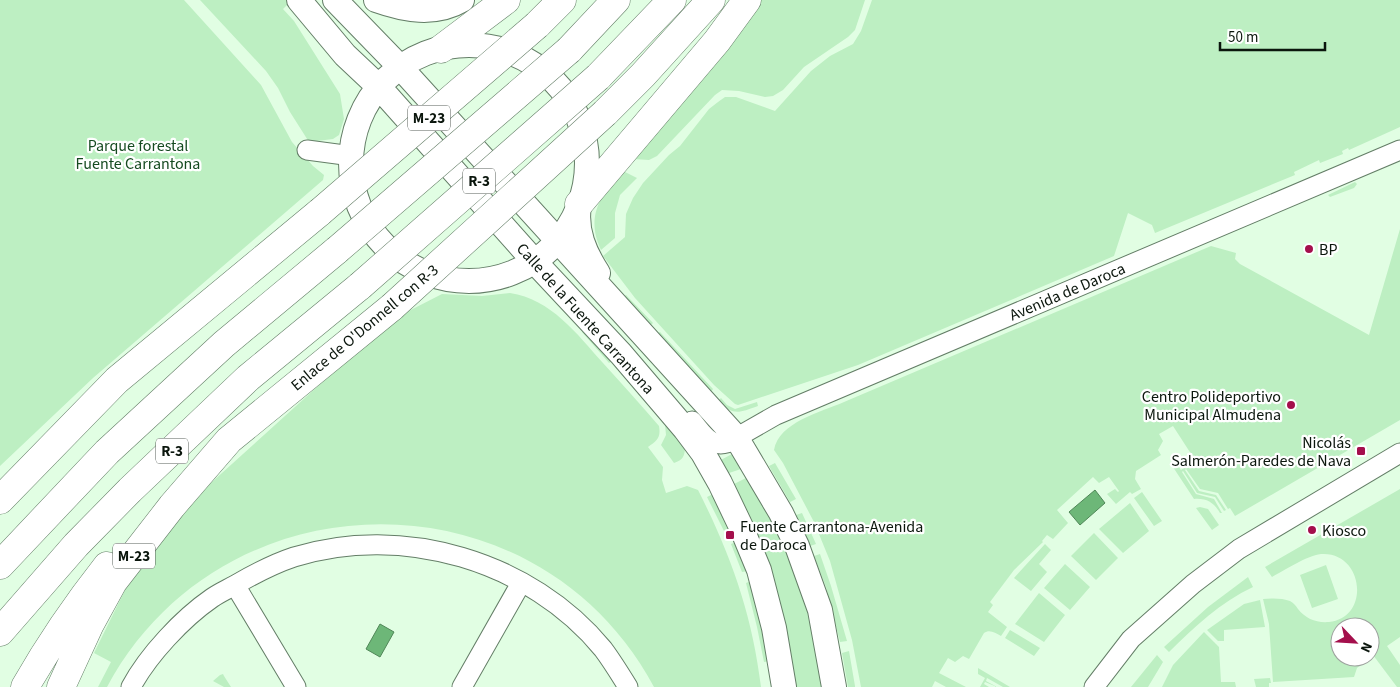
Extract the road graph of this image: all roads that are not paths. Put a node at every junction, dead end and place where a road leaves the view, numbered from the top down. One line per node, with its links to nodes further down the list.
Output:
1 (299, 0): 13 (main road, Calle de la Fuente Carrantona)
2 (335, 0): 12 (main road, Calle de la Fuente Carrantona)
3 (376, 0): 4 (main road)
4 (462, 0)
5 (506, 0): 11 (highway)
6 (562, 0): 22 (highway, M-23, bridge)
7 (616, 0): 28 (highway, R-3, bridge)
8 (672, 0): 31 (highway, R-3, bridge)
9 (711, 0): 24 (highway, Enlace de O'Donnell con R-3 / M-23, bridge)
10 (747, 0): 17 (highway)
11 (441, 49): 12 (main road); 17 (main road)
12 (400, 68): 13 (main road); 18 (main road, Calle de la Fuente Carrantona)
13 (379, 87): 16 (main road); 19 (main road, Calle de la Fuente Carrantona)
14 (307, 150): 16 (street)
15 (1400, 150): 23 (street, Avenida de Daroca)
16 (352, 156): 19 (main road)
17 (579, 204): 18 (main road); 20 (main road, Calle de la Fuente Carrantona)
18 (556, 240): 19 (main road); 20 (main road, Calle de la Fuente Carrantona)
19 (534, 261): 21 (main road, Calle de la Fuente Carrantona)
20 (634, 324): 23 (main road, Calle de la Fuente Carrantona)
21 (620, 354): 23 (street, Avenida de Daroca); 38 (main road, Calle de la Fuente Carrantona)
22 (117, 380): 26 (highway); 27 (highway, M-23)
23 (736, 437): 39 (main road, Calle de la Fuente Carrantona)
24 (229, 440): 32 (highway); 33 (highway, Enlace de O'Donnell con R-3 / M-23)
25 (1400, 453): 40 (street)
26 (0, 476)
27 (0, 500)
28 (0, 565)
29 (521, 583): 30 (street); 36 (street); 37 (street)
30 (236, 584): 34 (street); 35 (street)
31 (0, 632)
32 (25, 687)
33 (61, 687)
34 (131, 687)
35 (296, 687)
36 (462, 687)
37 (628, 687)
38 (784, 687)
39 (834, 687)
40 (1094, 687)

